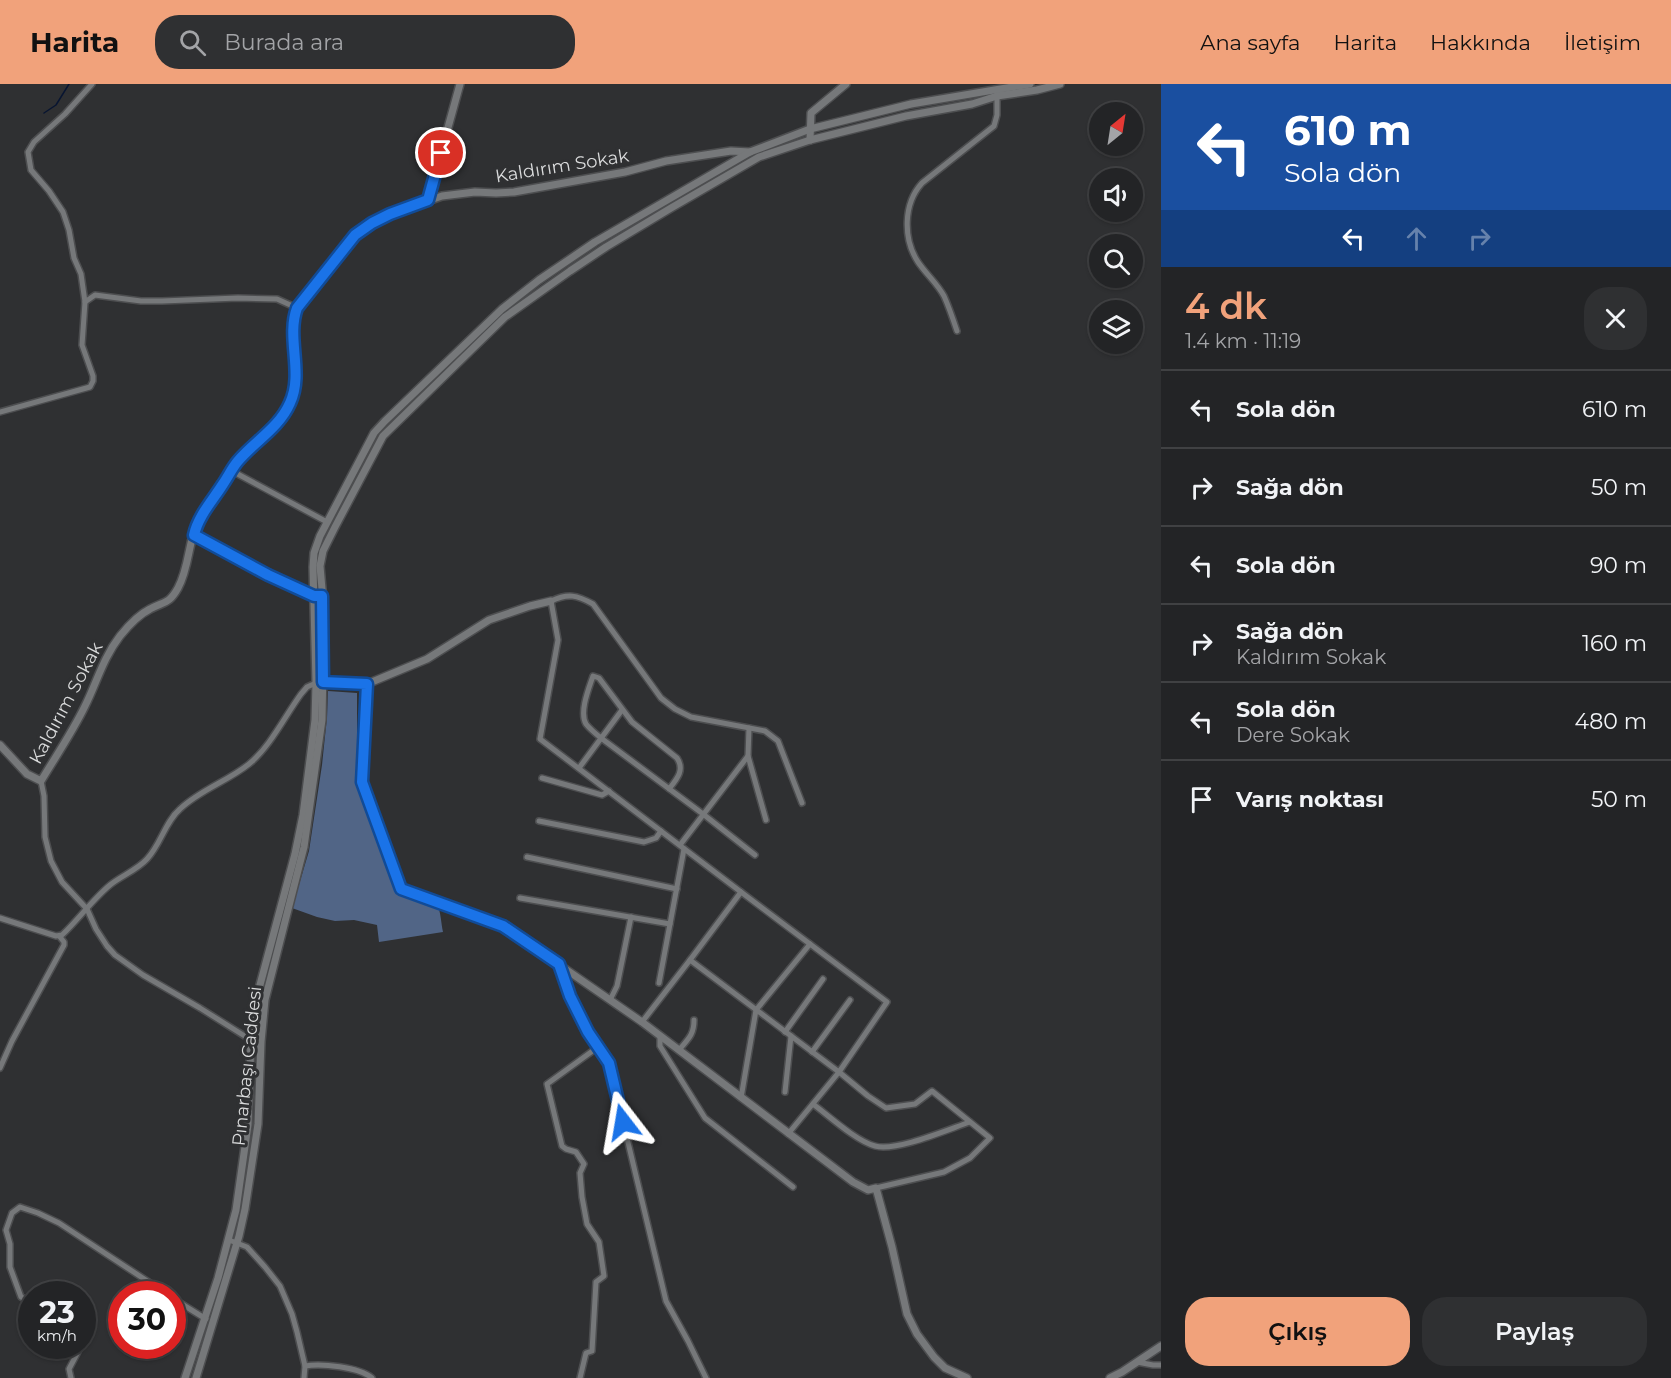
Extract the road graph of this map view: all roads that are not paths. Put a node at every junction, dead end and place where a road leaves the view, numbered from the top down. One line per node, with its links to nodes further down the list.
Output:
1 (92, 84): 12 (street)
2 (460, 84): 11 (street)
3 (846, 84): 7 (street)
4 (1030, 84): 6 (street, Kaldırım Sokak)
5 (1060, 84): 6 (street, Kaldırım Sokak)
6 (997, 92): 7 (street, Kaldırım Sokak); 8 (street, Kaldırım Sokak); 14 (street)
7 (810, 129): 8 (street); 9 (street, Kaldırım Sokak)
8 (810, 140): 10 (street, Kaldırım Sokak)
9 (750, 152): 10 (street); 11 (street, Kaldırım Sokak); 17 (street)
10 (759, 157): 20 (street, Kaldırım Sokak)
11 (428, 200): 13 (street, Kaldırım Sokak)
12 (85, 302): 13 (street); 15 (street)
13 (297, 308): 16 (street, Kaldırım Sokak)
14 (957, 331)
15 (0, 412)
16 (232, 471): 17 (street); 18 (street, Kaldırım Sokak)
17 (327, 522): 19 (street)
18 (194, 535): 19 (street); 31 (street, Kaldırım Sokak)
19 (314, 596): 20 (street); 22 (street)
20 (322, 596): 22 (street, Kaldırım Sokak)
21 (551, 601): 23 (street); 25 (street); 29 (street)
22 (320, 682): 23 (street); 45 (street); 62 (street); 63 (street, Pınarbaşı Caddesi)
23 (367, 684): 52 (street)
24 (622, 710): 26 (street); 26 (street); 32 (street)
25 (750, 728): 28 (street); 34 (street)
26 (601, 738): 29 (street); 32 (street)
27 (0, 745): 31 (street)
28 (748, 756): 35 (street); 36 (street)
29 (579, 768): 33 (street)
30 (542, 778): 33 (street)
31 (41, 780): 45 (street)
32 (669, 789): 35 (street)
33 (609, 791): 38 (street)
34 (802, 803)
35 (703, 814): 39 (street); 40 (street)
36 (766, 820)
37 (539, 821): 38 (street)
38 (661, 831): 39 (street)
39 (682, 847): 42 (street); 43 (street)
40 (754, 855)
41 (528, 857): 42 (street)
42 (677, 889): 48 (street)
43 (741, 892): 50 (street); 51 (street)
44 (520, 898): 46 (street)
45 (87, 909): 49 (street); 62 (street)
46 (631, 917): 48 (street); 55 (street)
47 (0, 918): 49 (street)
48 (670, 924): 54 (street)
49 (60, 937): 67 (street)
50 (810, 944): 57 (street); 68 (street)
51 (690, 960): 57 (street); 59 (street)
52 (559, 964): 55 (street); 64 (street)
53 (823, 979): 60 (street)
54 (659, 983)
55 (610, 1000): 59 (street)
56 (850, 1000): 66 (street)
57 (756, 1010): 60 (street); 70 (street)
58 (694, 1020): 65 (street)
59 (642, 1022): 61 (street)
60 (788, 1034): 66 (street); 69 (street)
61 (660, 1036): 65 (street); 74 (street)
62 (251, 1040): 63 (street); 76 (street)
63 (261, 1042): 76 (street, Pınarbaşı Caddesi)
64 (598, 1047): 91 (street); 92 (street)
65 (679, 1050): 70 (street)
66 (812, 1052): 68 (street)
67 (0, 1068)
68 (839, 1072): 71 (street); 72 (street)
69 (785, 1092)
70 (741, 1098): 73 (street)
71 (813, 1104): 72 (street); 73 (street)
72 (970, 1122): 75 (street)
73 (788, 1134): 75 (street)
74 (793, 1187)
75 (876, 1188): 93 (street)
76 (233, 1241): 80 (street); 85 (street); 88 (street, Pınarbaşı Caddesi)
77 (147, 1281): 78 (street)
78 (18, 1289)
79 (186, 1307): 80 (street)
80 (206, 1319): 87 (street)
81 (1161, 1346): 83 (street)
82 (74, 1359): 86 (street)
83 (1137, 1362): 84 (street); 94 (street)
84 (1161, 1365)
85 (305, 1366): 89 (street); 90 (street)
86 (72, 1378)
87 (185, 1378)
88 (196, 1378)
89 (304, 1378)
90 (372, 1378)
91 (580, 1378)
92 (706, 1378)
93 (967, 1378)
94 (1110, 1378)

